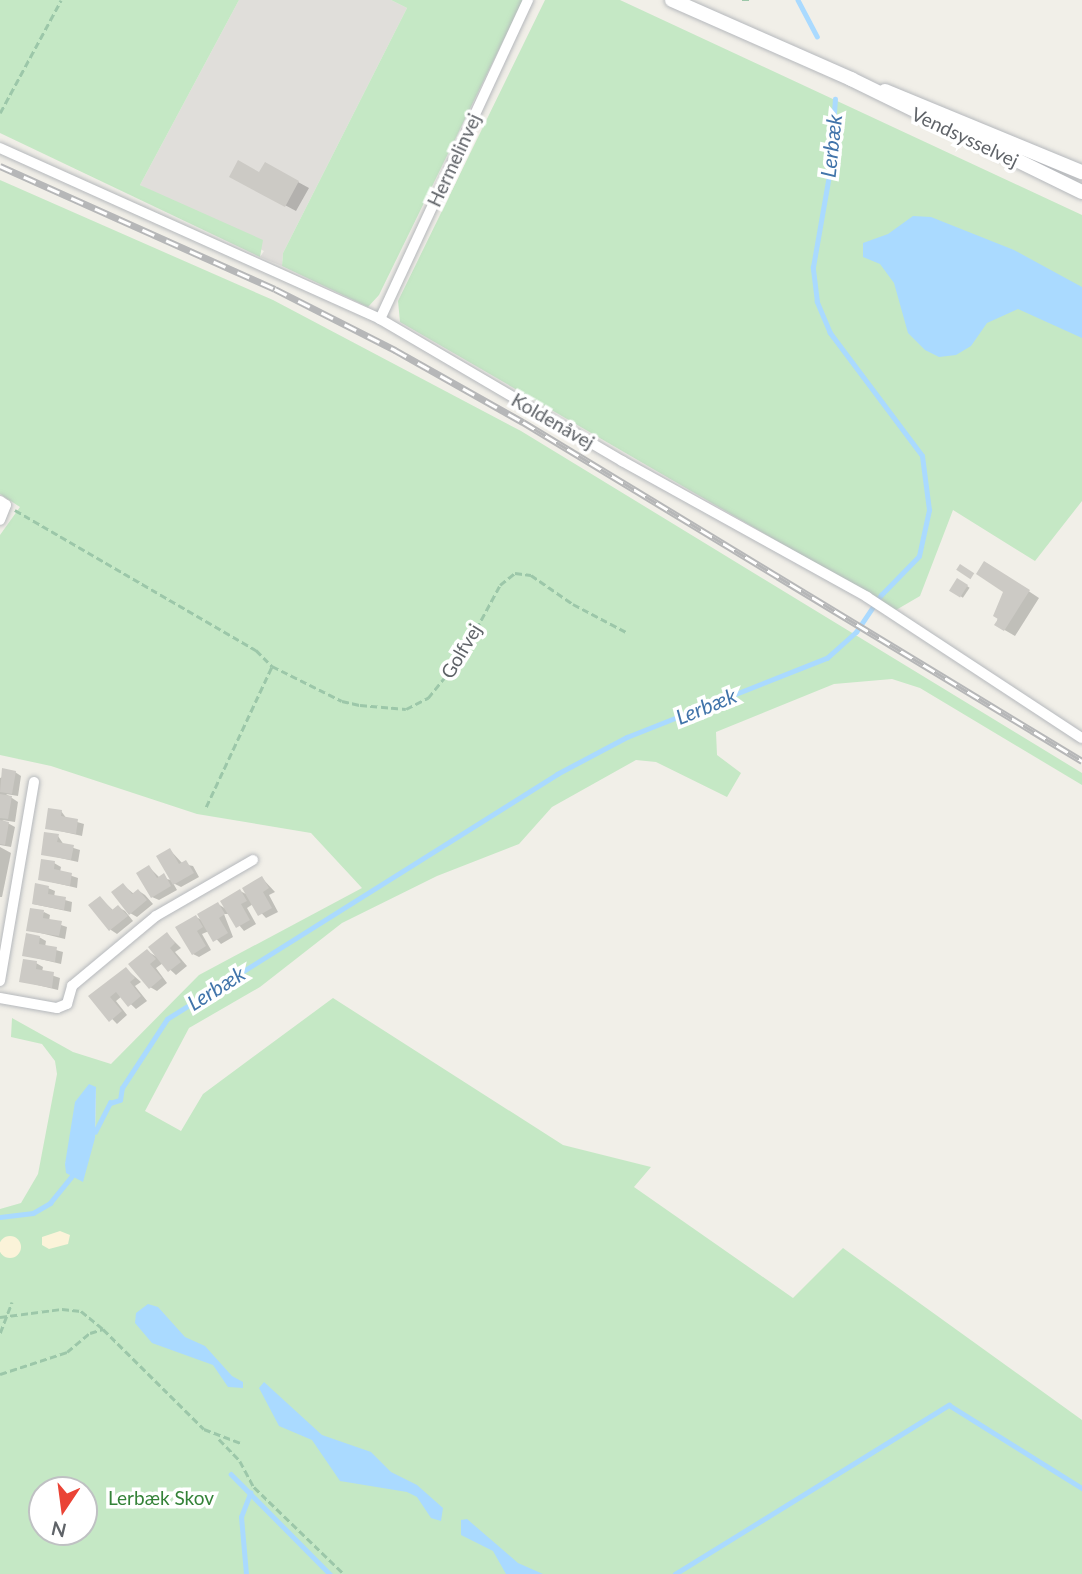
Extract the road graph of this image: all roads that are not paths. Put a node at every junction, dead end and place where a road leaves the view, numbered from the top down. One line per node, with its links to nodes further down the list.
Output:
1 (528, 0): 7 (street, Hermelinvej)
2 (672, 0): 3 (street, Vendsysselvej)
3 (851, 79): 5 (street, Vendsysselvej); 6 (street, Vendsysselvej)
4 (0, 148): 7 (street, Koldenåvej)
5 (1082, 172)
6 (1082, 192)
7 (380, 319): 10 (street, Koldenåvej)
8 (3, 503): 9 (street)
9 (0, 520)
10 (1082, 738)
11 (34, 782): 13 (street)
12 (253, 860): 15 (street)
13 (3, 943): 14 (street)
14 (0, 981)
15 (0, 998)

